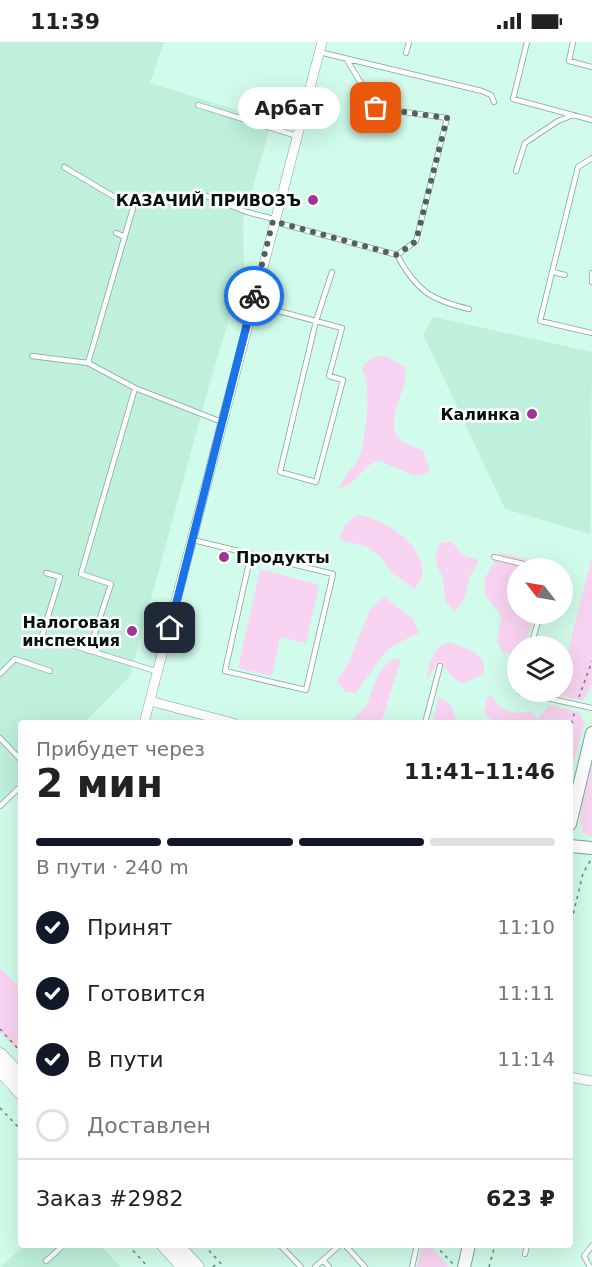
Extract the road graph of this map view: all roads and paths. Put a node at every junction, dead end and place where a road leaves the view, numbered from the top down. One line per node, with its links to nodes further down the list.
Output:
1 (408, 42): 5 (lane)
2 (527, 42): 10 (lane)
3 (573, 42): 7 (lane)
4 (321, 47): 6 (lane); 12 (street)
5 (406, 53)
6 (347, 60): 8 (lane); 20 (lane)
7 (592, 67)
8 (494, 102)
9 (198, 105): 12 (lane)
10 (573, 115): 11 (lane); 15 (lane)
11 (592, 120)
12 (297, 136): 17 (street)
13 (592, 158): 22 (lane)
14 (64, 167): 19 (lane)
15 (516, 171)
16 (196, 192): 17 (lane)
17 (274, 220): 20 (lane); 26 (street)
18 (116, 233): 19 (lane)
19 (125, 237): 31 (lane)
20 (397, 255): 27 (lane)
21 (332, 272): 28 (lane)
22 (552, 272): 24 (lane); 29 (lane)
23 (592, 273): 25 (lane)
24 (565, 275)
25 (589, 281)
26 (252, 304): 28 (lane); 33 (street)
27 (469, 309)
28 (316, 321): 28 (lane)
29 (592, 333)
30 (32, 356): 31 (lane)
31 (88, 363): 32 (lane)
32 (135, 388): 33 (lane); 39 (lane)
33 (222, 422): 34 (street)
34 (194, 540): 35 (lane); 43 (street)
35 (251, 554): 35 (lane)
36 (494, 557): 37 (lane)
37 (507, 560)
38 (46, 573): 39 (lane)
39 (89, 651): 43 (lane)
40 (592, 661): 47 (path)
41 (440, 666): 51 (lane)
42 (50, 671): 44 (lane)
43 (159, 672): 45 (street)
44 (0, 674)
45 (150, 701): 49 (street); 50 (street)
46 (568, 702): 47 (lane)
47 (577, 704): 48 (lane); 52 (path)
48 (592, 708)
49 (145, 720)
50 (222, 720)
51 (426, 720)
52 (573, 720)
53 (592, 734): 58 (street)
54 (0, 738): 55 (lane)
55 (18, 757)
56 (18, 789): 57 (lane)
57 (0, 806)
58 (573, 812)
59 (573, 846): 60 (street)
60 (592, 848)
61 (592, 857): 62 (path)
62 (573, 915)
63 (0, 1029): 64 (path)
64 (18, 1049)
65 (0, 1055): 67 (main road)
66 (0, 1069): 70 (main road)
67 (18, 1075)
68 (573, 1078): 69 (street)
69 (592, 1081)
70 (18, 1089)
71 (0, 1108): 72 (path)
72 (18, 1127)
73 (592, 1246): 104 (lane)
74 (61, 1248): 89 (lane)
75 (131, 1248): 91 (path)
76 (167, 1248): 92 (main road)
77 (180, 1248): 93 (main road)
78 (207, 1248): 90 (path)
79 (283, 1248): 96 (lane)
80 (337, 1248): 88 (lane)
81 (348, 1248): 99 (lane)
82 (416, 1248): 100 (lane)
83 (438, 1248): 101 (path)
84 (468, 1248): 102 (street)
85 (494, 1248): 103 (path)
86 (526, 1248): 87 (lane)
87 (525, 1254)
88 (323, 1260): 97 (lane); 98 (lane)
89 (46, 1261)
90 (218, 1261): 94 (path); 95 (path)
91 (148, 1267)
92 (184, 1267)
93 (197, 1267)
94 (213, 1267)
95 (224, 1267)
96 (301, 1267)
97 (315, 1267)
98 (329, 1267)
99 (365, 1267)
100 (412, 1267)
101 (456, 1267)
102 (464, 1267)
103 (489, 1267)
104 (590, 1267)

